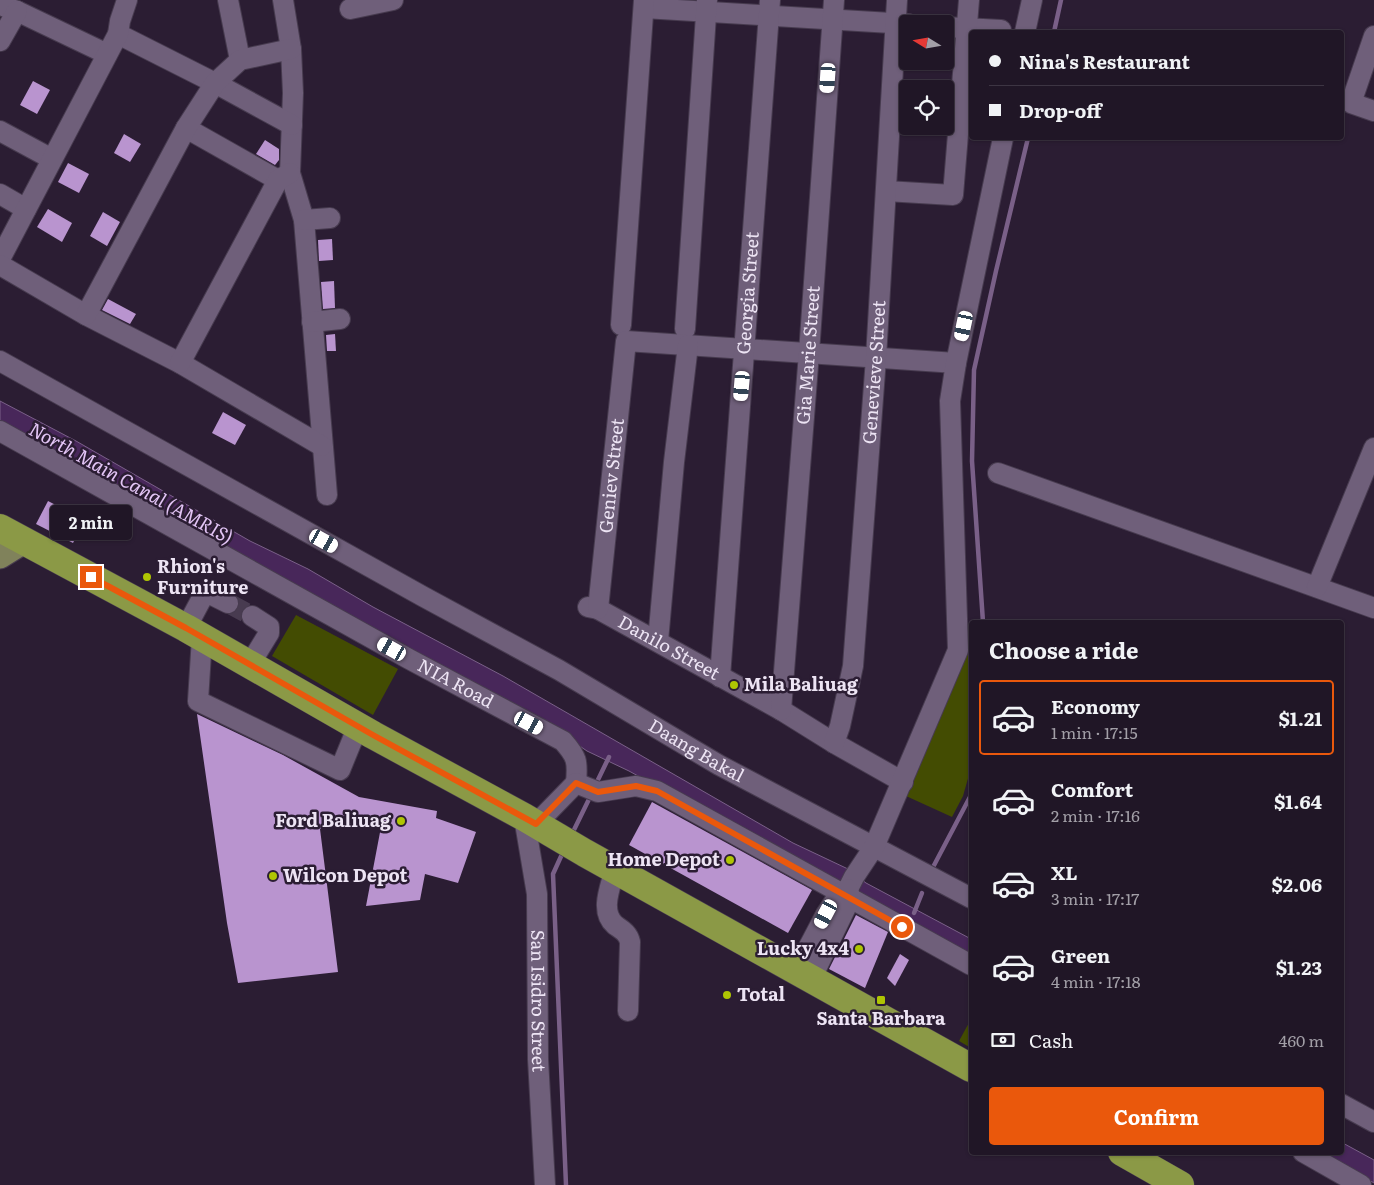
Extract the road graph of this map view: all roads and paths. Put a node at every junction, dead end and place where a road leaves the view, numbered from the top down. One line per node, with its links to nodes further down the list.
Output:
1 (127, 0): 20 (street)
2 (228, 0): 26 (street)
3 (283, 0): 23 (street)
4 (392, 0): 12 (street)
5 (897, 0): 14 (street, Genevieve Street)
6 (969, 0): 17 (street)
7 (1032, 0): 19 (street)
8 (644, 4): 9 (street); 45 (street, Geniev Street)
9 (707, 6): 10 (street); 46 (street)
10 (769, 7): 13 (street); 47 (street, Georgia Street)
11 (8, 8): 22 (street); 24 (street)
12 (350, 9)
13 (833, 10): 15 (street); 48 (street, Gia Marie Street)
14 (900, 15)
15 (899, 23)
16 (954, 27): 17 (street)
17 (968, 28): 18 (street); 35 (street)
18 (1001, 30)
19 (1025, 30)
20 (118, 34): 24 (street); 27 (street)
21 (1374, 36): 28 (street)
22 (0, 41)
23 (291, 48): 26 (street); 29 (street)
24 (107, 54): 33 (street)
25 (899, 55): 35 (street, Genevieve Street)
26 (240, 60): 27 (street)
27 (214, 83): 29 (street); 30 (street)
28 (1374, 111)
29 (292, 125): 34 (street)
30 (186, 128): 34 (street); 42 (street)
31 (0, 131): 33 (street)
32 (1003, 140): 52 (street)
33 (52, 159): 37 (street)
34 (284, 176): 39 (street); 51 (street)
35 (886, 191): 49 (street, Genevieve Street)
36 (0, 194): 37 (street)
37 (26, 209): 40 (street)
38 (330, 218): 39 (street)
39 (304, 220): 44 (street)
40 (0, 259)
41 (0, 265): 42 (street)
42 (86, 315): 51 (street)
43 (340, 320): 44 (street)
44 (312, 322): 54 (street)
45 (624, 333): 46 (street); 63 (street, Geniev Street)
46 (686, 337): 47 (street); 67 (street)
47 (745, 349): 48 (street); 69 (street, Georgia Street)
48 (809, 353): 49 (street); 70 (street, Gia Marie Street)
49 (876, 358): 52 (street); 72 (street, Genevieve Street)
50 (0, 361): 76 (street, Daang Bakal)
51 (180, 363): 54 (street)
52 (956, 364): 73 (street)
53 (0, 432): 74 (street, NIA Road)
54 (322, 446): 57 (street)
55 (1374, 448): 61 (street)
56 (998, 473): 61 (street)
57 (327, 495)
58 (0, 528): 59 (highway)
59 (24, 541): 60 (main road); 66 (highway)
60 (0, 556)
61 (1317, 587): 64 (street)
62 (228, 603): 66 (street)
63 (593, 608): 67 (street, Danilo Street)
64 (1374, 608)
65 (252, 616): 68 (street)
66 (194, 633): 68 (highway); 71 (street)
67 (658, 641): 69 (street, Danilo Street)
68 (250, 664): 71 (highway)
69 (720, 677): 70 (street, Danilo Street)
70 (781, 710): 72 (street, Danilo Street)
71 (358, 726): 75 (highway)
72 (834, 743): 73 (street, Danilo Street)
73 (903, 782): 76 (street)
74 (587, 788): 75 (street); 78 (street)
75 (536, 824): 77 (highway); 88 (street, San Isidro Street)
76 (874, 847): 78 (street); 79 (street, Daang Bakal)
77 (615, 869): 81 (highway); 82 (street)
78 (848, 890): 80 (street); 81 (street)
79 (969, 897)
80 (969, 964)
81 (804, 975): 83 (highway)
82 (628, 1011)
83 (969, 1067)
84 (1344, 1106): 85 (street)
85 (1374, 1122)
86 (1127, 1155): 89 (highway)
87 (1309, 1155): 90 (street)
88 (545, 1185)
89 (1180, 1185)
90 (1361, 1185)

